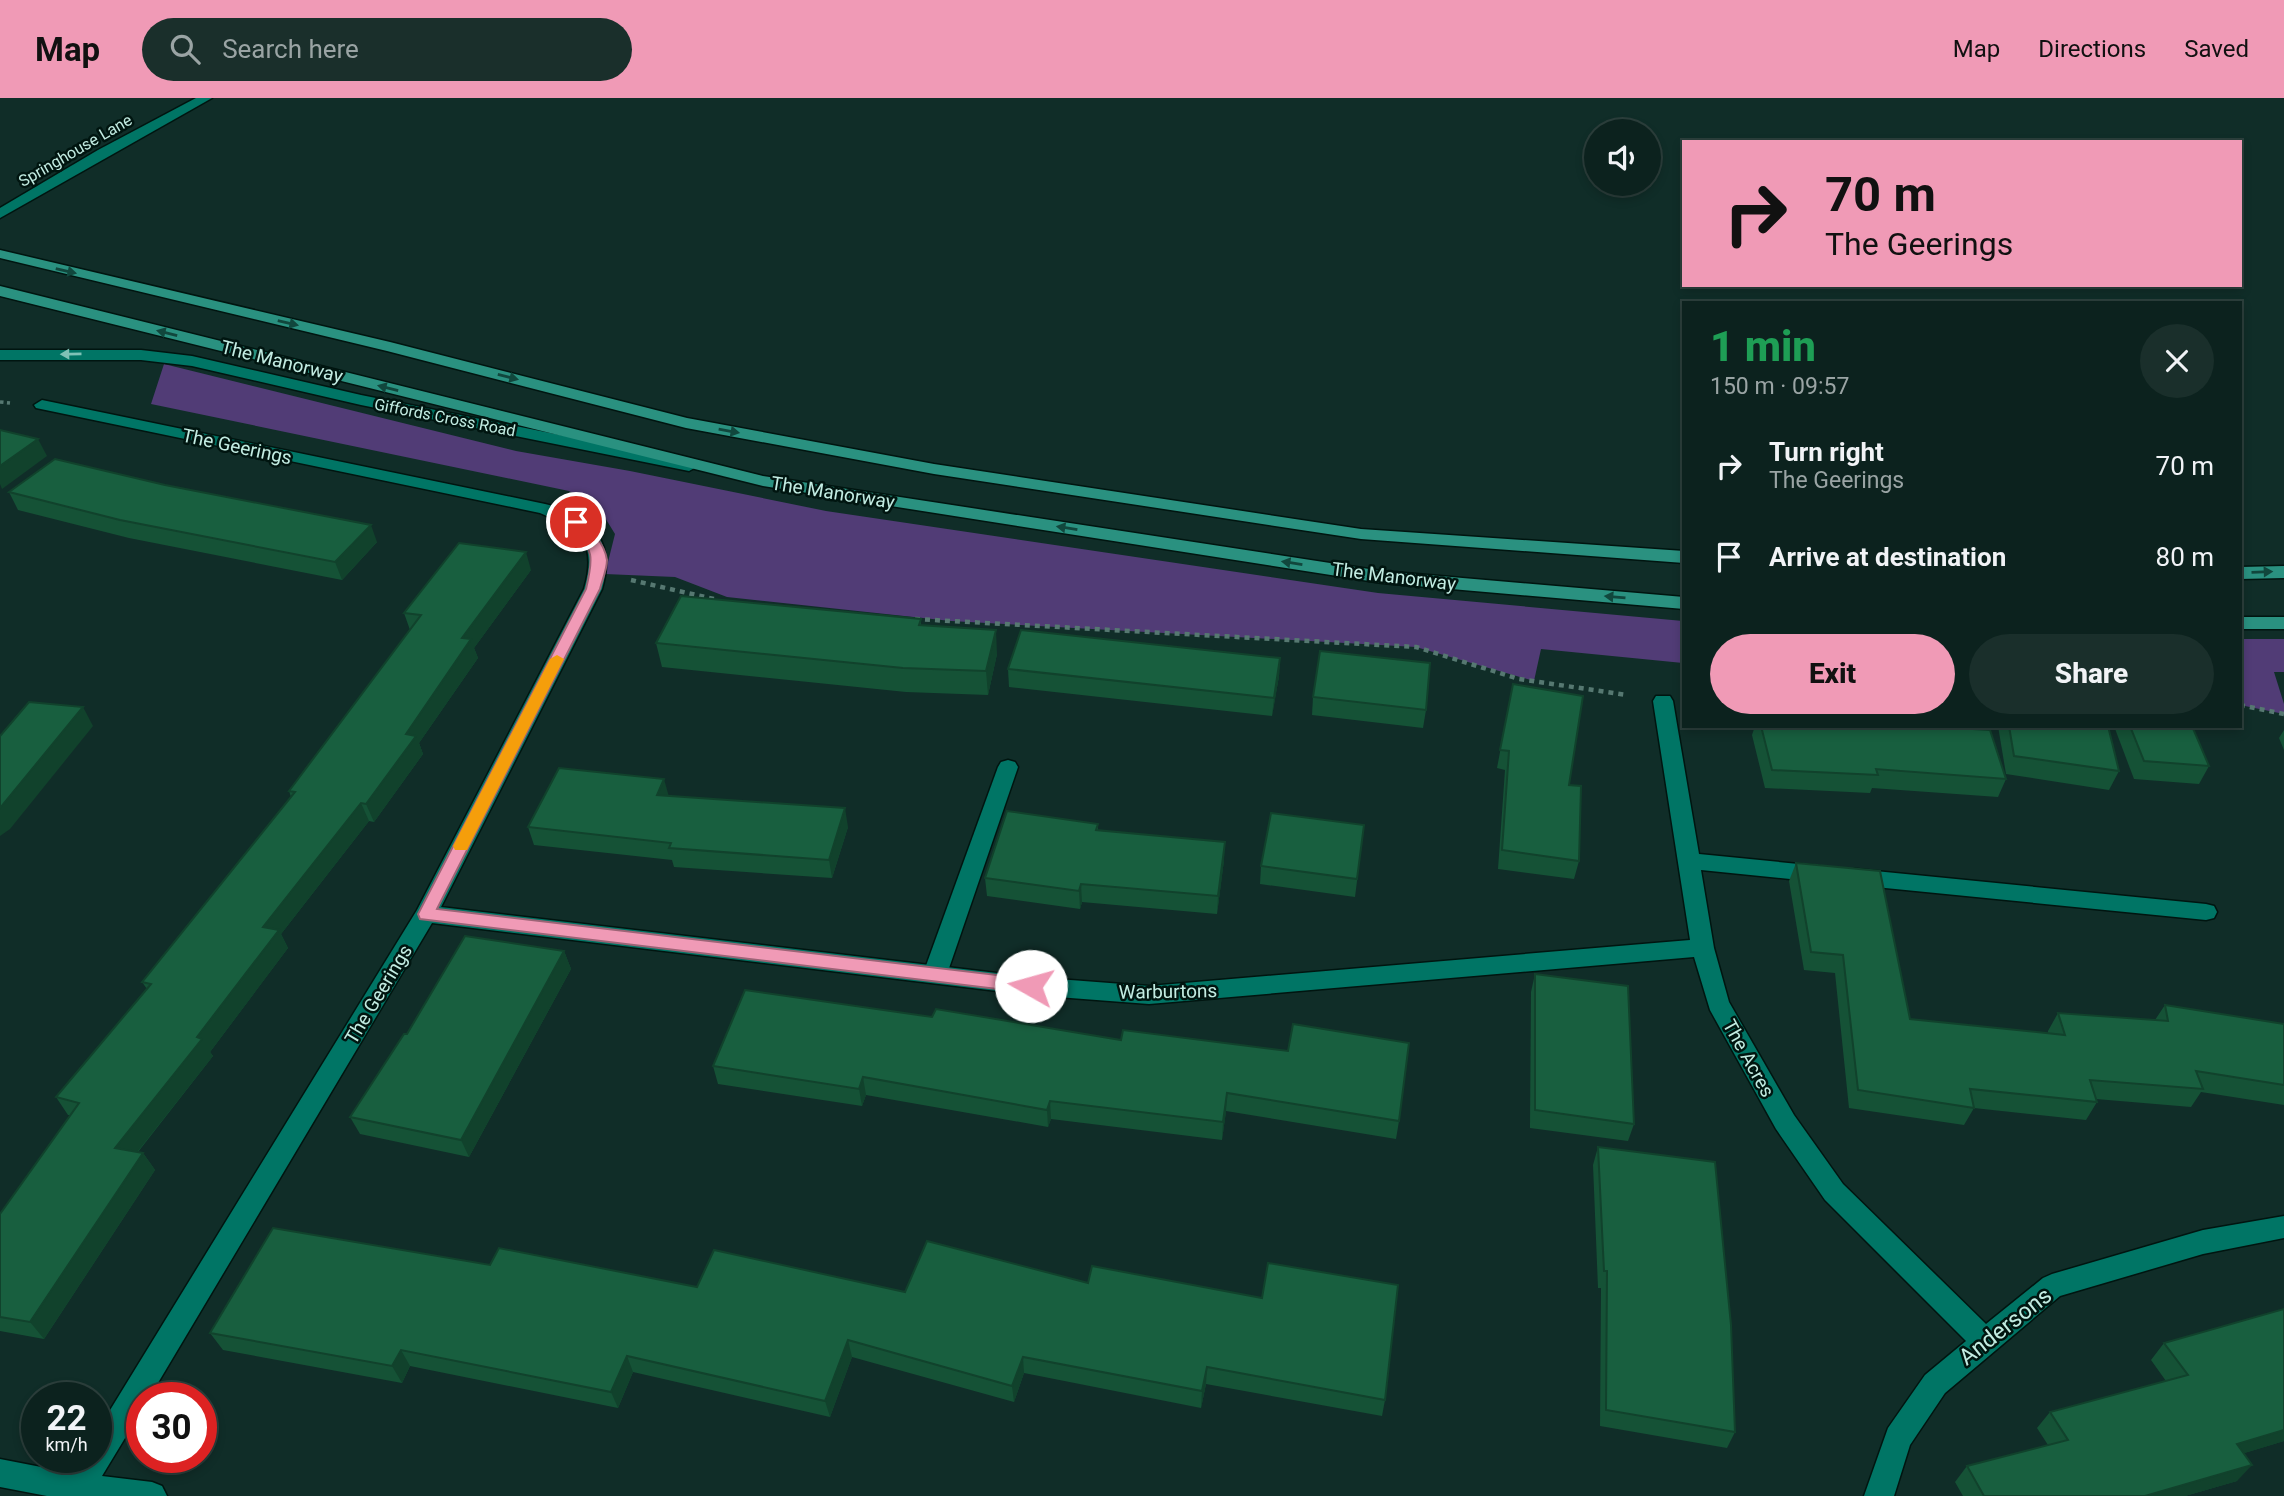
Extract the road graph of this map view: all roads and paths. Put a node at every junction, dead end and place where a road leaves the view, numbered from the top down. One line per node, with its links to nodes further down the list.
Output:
1 (205, 98): 2 (street, Springhouse Lane)
2 (0, 214)
3 (0, 254): 8 (main road, The Manorway, one-way to 8)
4 (0, 291): 7 (main road, The Manorway, one-way to 4)
5 (0, 355): 7 (street, Giffords Cross Road, one-way to 5)
6 (42, 405): 23 (street, The Geerings)
7 (764, 481): 13 (main road, The Manorway, one-way to 7)
8 (1682, 557)
9 (2284, 572): 10 (main road, one-way to 9)
10 (2242, 573)
11 (624, 578): 12 (path)
12 (730, 603)
13 (1682, 603)
14 (909, 619): 17 (path)
15 (2242, 622): 16 (main road)
16 (2284, 623)
17 (1663, 701): 21 (street, The Acres)
18 (2242, 705): 19 (path)
19 (2284, 714)
20 (1008, 767): 25 (street)
21 (1689, 861): 22 (street); 24 (street, The Acres)
22 (2206, 912)
23 (426, 914): 25 (street, Warburtons); 29 (street, The Geerings)
24 (1703, 948): 25 (street, Warburtons); 27 (street, The Acres)
25 (935, 974)
26 (2284, 1227): 27 (street, Andersons)
27 (1983, 1341): 31 (street, Andersons)
28 (0, 1473): 29 (street)
29 (79, 1488): 30 (street)
30 (152, 1496)
31 (1879, 1496)

